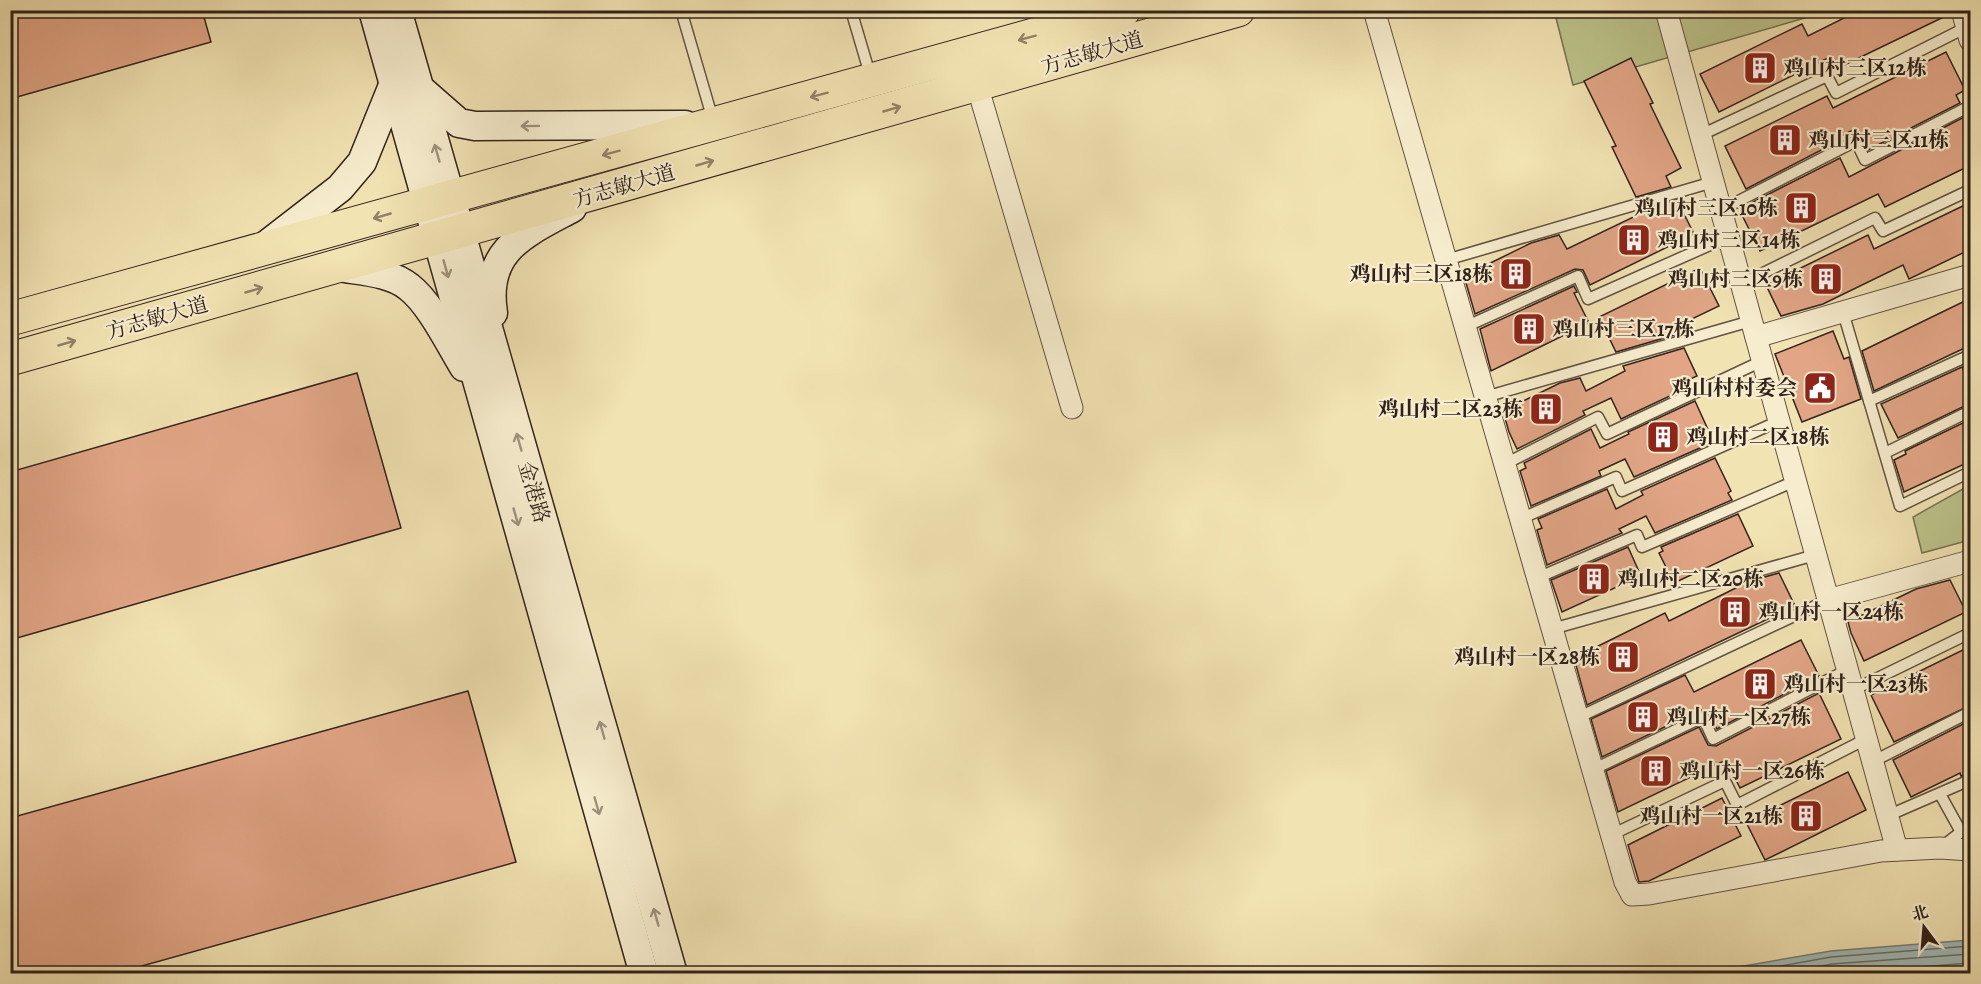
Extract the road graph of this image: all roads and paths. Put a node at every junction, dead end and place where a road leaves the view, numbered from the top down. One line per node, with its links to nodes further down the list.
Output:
1 (373, 10): 13 (main road, 金港路)
2 (397, 10): 13 (main road, 金港路)
3 (681, 10): 15 (lane)
4 (851, 10): 11 (lane)
5 (1124, 10): 9 (main road, 方志敏大道)
6 (1238, 10): 12 (main road, 方志敏大道)
7 (1374, 10): 25 (street)
8 (1666, 10): 16 (street)
9 (1073, 18): 11 (main road, 方志敏大道, one-way to 11)
10 (1966, 26): 16 (lane)
11 (872, 81): 15 (main road, 方志敏大道, one-way to 15)
12 (977, 85): 19 (main road, 方志敏大道, one-way to 12); 39 (street)
13 (406, 86): 15 (main road, one-way to 13); 20 (main road, 金港路); 24 (main road)
14 (1971, 106): 21 (lane)
15 (714, 124): 20 (main road, 方志敏大道, one-way to 20)
16 (1701, 135): 17 (street)
17 (1713, 182): 21 (street); 25 (lane)
18 (1971, 190): 28 (lane)
19 (600, 193): 22 (main road, 方志敏大道); 36 (main road)
20 (439, 200): 22 (main road, 金港路); 24 (main road, 方志敏大道, one-way to 24)
21 (1721, 210): 23 (street)
22 (448, 236): 26 (main road, 方志敏大道); 36 (main road, 金港路)
23 (1728, 237): 28 (street); 31 (lane)
24 (260, 250): 30 (main road, 方志敏大道)
25 (1446, 260): 31 (street)
26 (339, 267): 34 (main road, 方志敏大道, one-way to 26); 36 (main road)
27 (1971, 275): 29 (street)
28 (1741, 284): 32 (street)
29 (1843, 312): 32 (street); 38 (lane)
30 (10, 319)
31 (1465, 327): 37 (street)
32 (1754, 329): 35 (street); 37 (lane)
33 (1971, 355): 38 (lane)
34 (10, 359)
35 (1762, 361): 41 (street); 43 (lane)
36 (493, 392): 66 (main road, 金港路, one-way to 66); 67 (main road, 金港路, one-way to 36)
37 (1485, 397): 43 (street)
38 (1869, 402): 42 (lane)
39 (1072, 408)
40 (1971, 411): 42 (lane)
41 (1779, 421): 45 (street); 46 (lane)
42 (1885, 453): 44 (lane)
43 (1504, 464): 46 (street)
44 (1971, 472)
45 (1795, 482): 47 (street); 49 (lane)
46 (1520, 519): 49 (street)
47 (1815, 555): 50 (street); 51 (lane)
48 (1971, 561): 50 (street)
49 (1537, 578): 51 (street)
50 (1828, 600): 53 (street); 55 (lane)
51 (1552, 629): 55 (street)
52 (1971, 633): 53 (lane)
53 (1850, 680): 56 (street); 58 (lane)
54 (1971, 711): 57 (lane)
55 (1577, 718): 58 (street)
56 (1866, 739): 57 (street); 62 (lane)
57 (1872, 762): 61 (street)
58 (1592, 770): 62 (street)
59 (1971, 780): 60 (lane)
60 (1940, 794): 61 (lane); 63 (lane)
61 (1887, 816): 64 (street)
62 (1611, 835): 64 (street)
63 (1941, 848): 64 (street); 65 (street)
64 (1897, 850)
65 (1971, 850)
66 (644, 974)
67 (673, 974)

